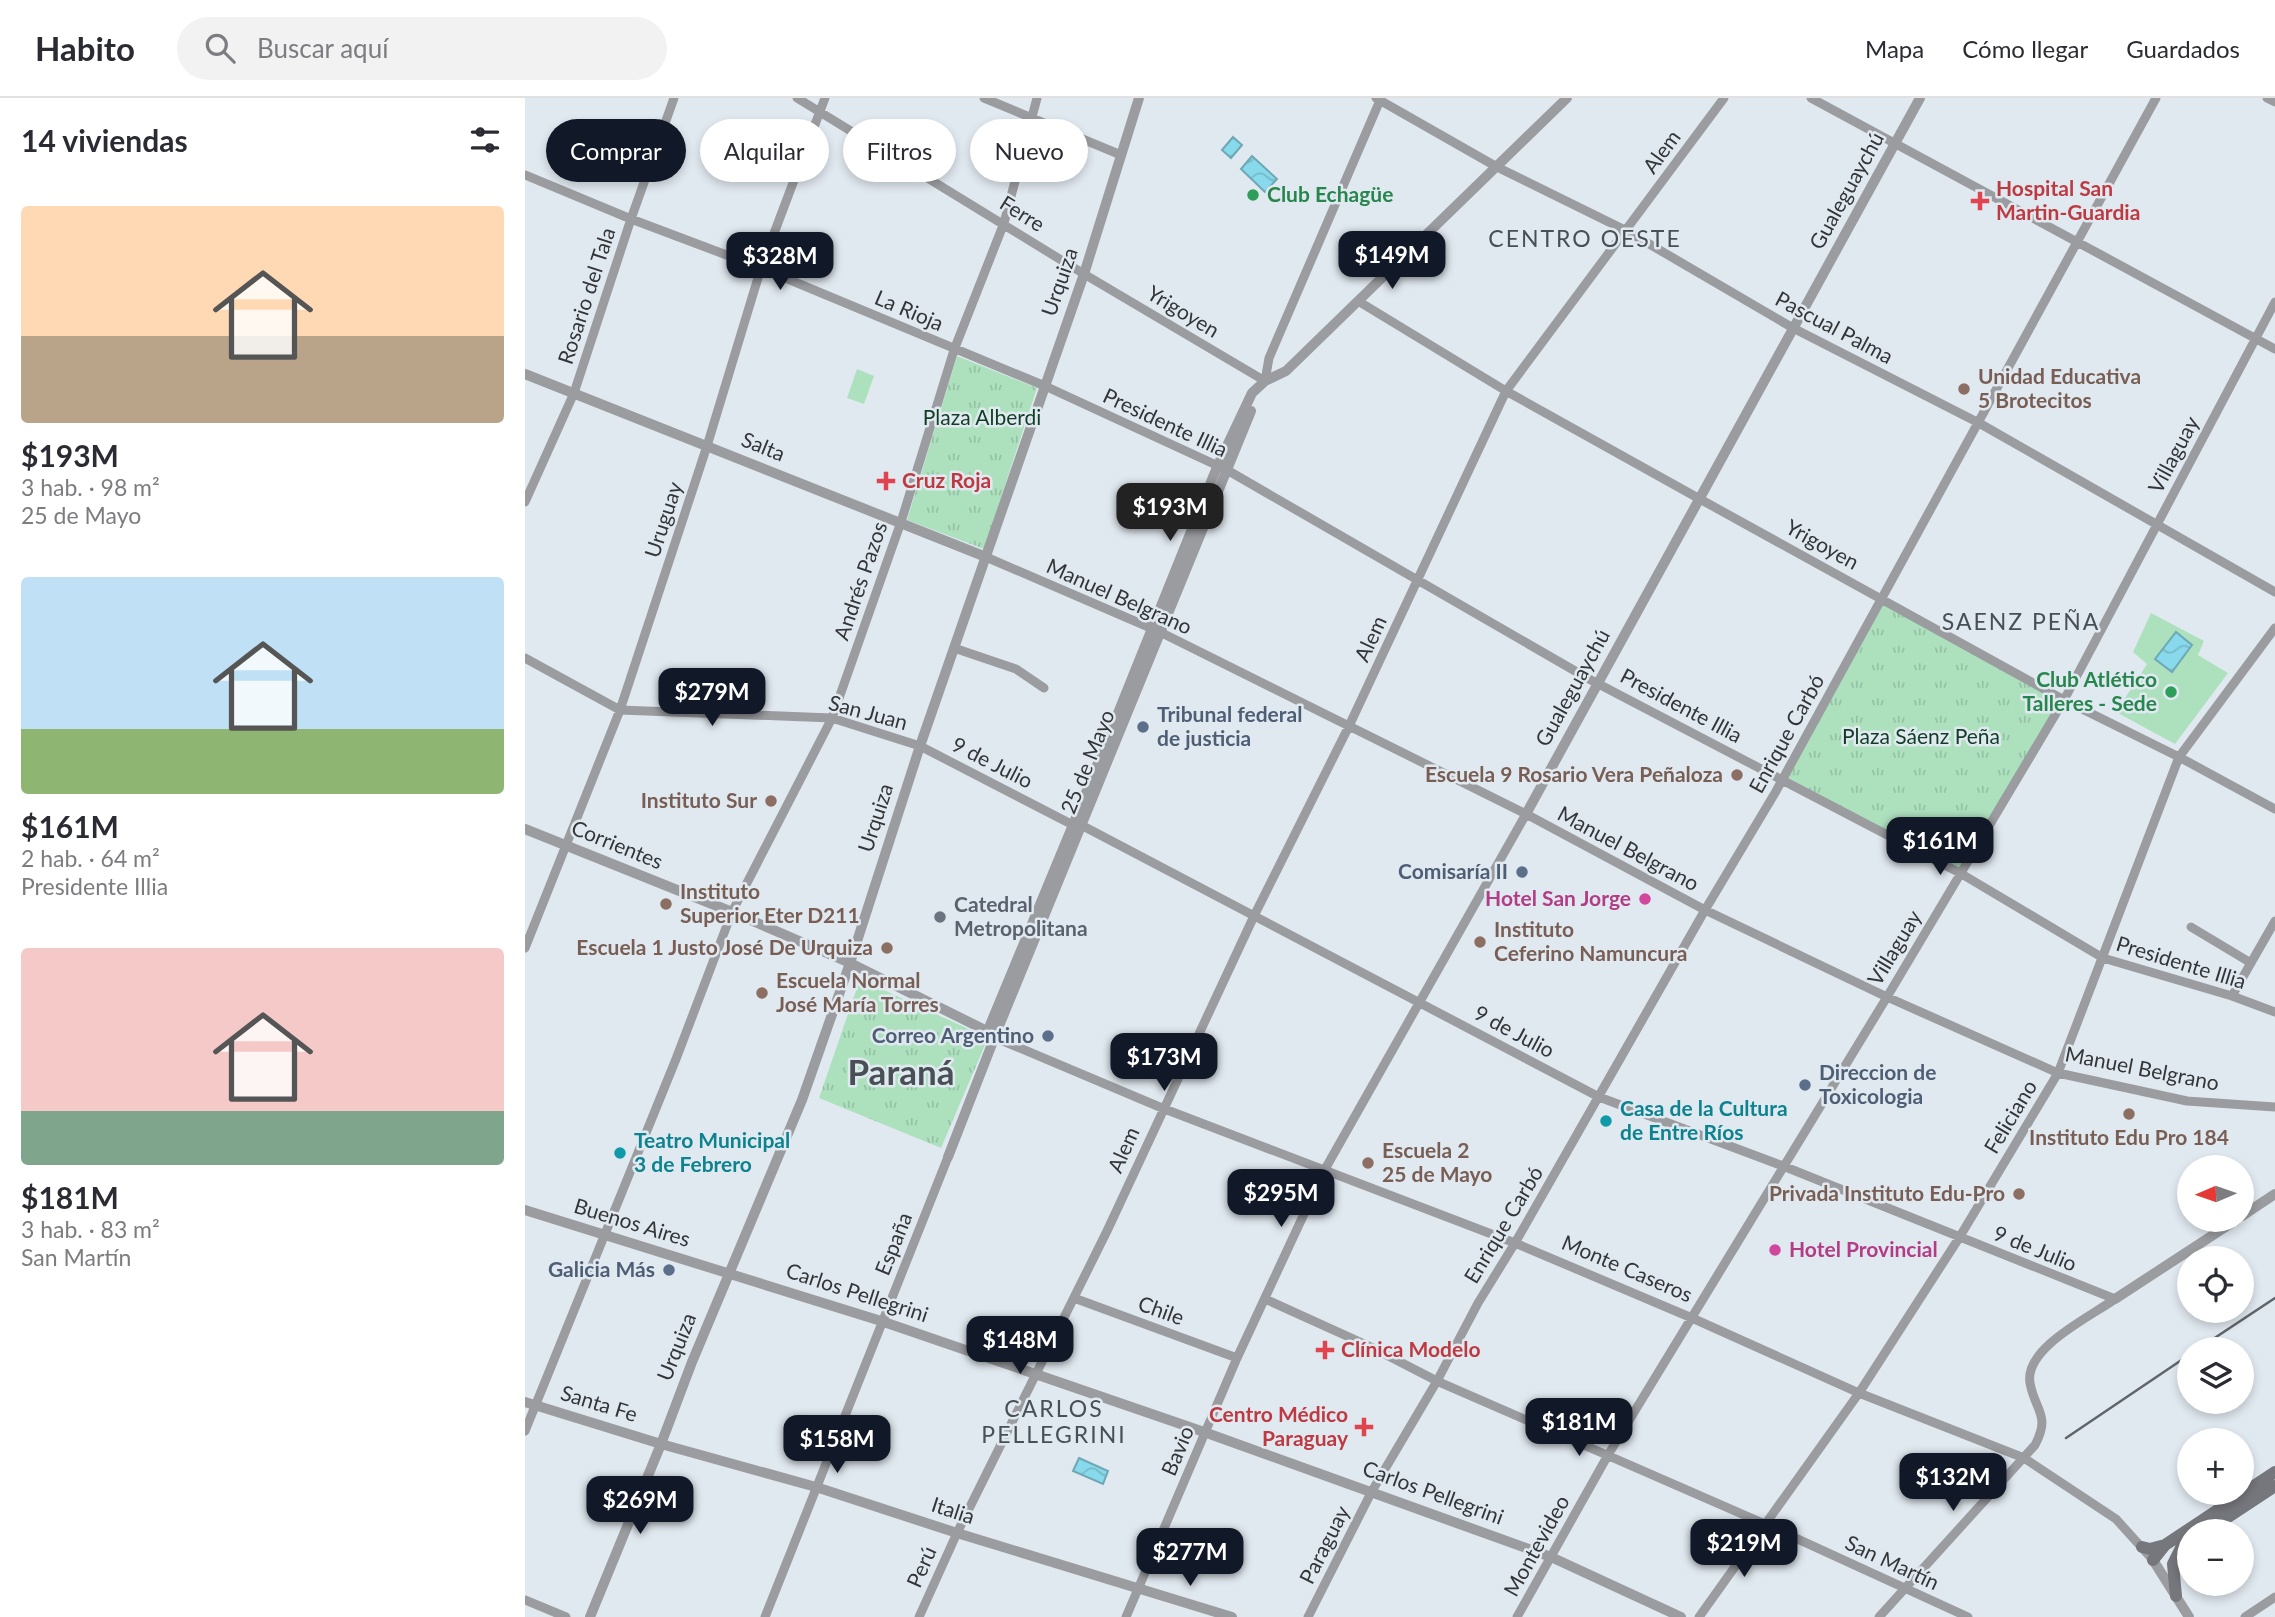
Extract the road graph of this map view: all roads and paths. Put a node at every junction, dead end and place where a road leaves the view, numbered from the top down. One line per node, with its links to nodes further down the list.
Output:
1 (674, 98): 21 (street, Rosario del Tala)
2 (797, 98): 15 (street, Ferre)
3 (825, 98): 15 (street, Uruguay)
4 (984, 98): 16 (street)
5 (1037, 98): 16 (street, Andrés Pazos)
6 (1139, 98): 18 (street, Urquiza)
7 (1567, 98): 19 (street)
8 (1724, 98): 23 (street, Alem)
9 (1811, 98): 17 (street)
10 (1920, 98): 17 (street, Gualeguaychú)
11 (2156, 98): 24 (street, Enrique Carbó)
12 (2267, 98): 14 (street)
13 (1379, 99): 19 (street, Pascual Palma); 34 (street, 25 de Mayo)
14 (2275, 102)
15 (820, 112): 22 (street, Ferre); 25 (street, Uruguay)
16 (1032, 118): 18 (street); 22 (street, Andrés Pazos)
17 (1896, 143): 24 (street); 29 (street, Gualeguaychú)
18 (1121, 155): 26 (street, Urquiza)
19 (1497, 167): 23 (street, Pascual Palma); 27 (street)
20 (525, 175): 21 (street, La Rioja)
21 (631, 219): 25 (street, La Rioja); 37 (street, Rosario del Tala)
22 (1004, 223): 26 (street, Ferre); 31 (street, Andrés Pazos)
23 (1626, 231): 29 (street, Pascual Palma); 36 (street, Alem)
24 (2078, 241): 30 (street); 38 (street, Enrique Carbó)
25 (761, 268): 31 (street, La Rioja); 39 (street, Uruguay)
26 (1084, 274): 34 (street, Yrigoyen); 35 (street, Urquiza)
27 (1359, 301): 34 (street); 36 (street, Yrigoyen)
28 (2275, 302): 30 (street, Villaguay)
29 (1793, 328): 38 (street, Pascual Palma); 41 (street, Gualeguaychú)
30 (2255, 338): 32 (street); 44 (street, Villaguay)
31 (954, 349): 35 (street, La Rioja); 43 (street, Andrés Pazos)
32 (2275, 349)
33 (525, 374): 37 (street, Salta)
34 (1265, 381): 40 (street, 25 de Mayo)
35 (1045, 386): 40 (street, Presidente Illia); 45 (street, Urquiza)
36 (1506, 391): 41 (street, Yrigoyen); 46 (street, Alem)
37 (574, 393): 39 (street, Salta); 42 (street, Rosario del Tala)
38 (1979, 423): 44 (street, Pascual Palma); 48 (street, Enrique Carbó)
39 (707, 446): 43 (street, Salta); 56 (street, Uruguay)
40 (1222, 468): 46 (street, Presidente Illia); 50 (street, 25 de Mayo)
41 (1698, 498): 48 (street, Yrigoyen); 53 (street, Gualeguaychú)
42 (525, 502)
43 (901, 522): 45 (street, Salta); 57 (street, Andrés Pazos)
44 (2157, 526): 47 (street, Pascual Palma); 55 (street, Villaguay)
45 (986, 557): 50 (street, Manuel Belgrano); 51 (street, Urquiza)
46 (1418, 580): 53 (street, Presidente Illia); 58 (street, Alem)
47 (2275, 592)
48 (1881, 598): 55 (street, Yrigoyen); 61 (street, Enrique Carbó)
49 (2275, 628): 60 (street, Feliciano)
50 (1156, 631): 58 (street, Manuel Belgrano); 64 (street, 25 de Mayo)
51 (954, 648): 54 (street); 59 (street, Urquiza)
52 (525, 658): 56 (street, San Juan)
53 (1599, 683): 61 (street, Presidente Illia); 63 (street, Gualeguaychú)
54 (1044, 688)
55 (2064, 699): 60 (street, Yrigoyen); 67 (street, Villaguay)
56 (620, 710): 57 (street, San Juan); 66 (street, Uruguay)
57 (832, 718): 59 (street, San Juan); 69 (street, Andrés Pazos)
58 (1349, 726): 63 (street, Manuel Belgrano); 70 (street, Alem)
59 (920, 746): 64 (street, 9 de Julio); 76 (street, Urquiza)
60 (2179, 757): 62 (street, Yrigoyen); 74 (street, Feliciano)
61 (1782, 780): 67 (street, Presidente Illia); 68 (street, Enrique Carbó)
62 (2275, 809)
63 (1526, 814): 68 (street, Manuel Belgrano); 79 (street, Gualeguaychú)
64 (1078, 826): 70 (street, 9 de Julio); 81 (street, 25 de Mayo)
65 (525, 829): 66 (street, Corrientes)
66 (565, 845): 69 (street, Corrientes); 73 (street, Uruguay)
67 (1960, 873): 74 (street, Presidente Illia); 78 (street, Villaguay)
68 (1705, 910): 78 (street, Manuel Belgrano); 83 (street, Enrique Carbó)
69 (732, 912): 76 (street, Corrientes); 94 (street, Andrés Pazos)
70 (1254, 916): 79 (street, 9 de Julio); 85 (street, Alem)
71 (2275, 921): 75 (street)
72 (2191, 927): 75 (street)
73 (525, 948)
74 (2103, 958): 77 (street, Presidente Illia); 82 (street, Feliciano)
75 (2252, 962): 77 (street)
76 (850, 963): 81 (street, Corrientes); 97 (street, Urquiza)
77 (2232, 996): 80 (street, Presidente Illia)
78 (1887, 998): 82 (street, Manuel Belgrano); 87 (street, Villaguay)
79 (1419, 1002): 83 (street, 9 de Julio); 88 (street, Gualeguaychú)
80 (2275, 1012)
81 (992, 1034): 85 (street, Monte Caseros); 86 (street, 25 de Mayo)
82 (2058, 1073): 84 (street, Manuel Belgrano); 95 (street, Feliciano)
83 (1598, 1097): 87 (street, 9 de Julio); 96 (street, Enrique Carbó)
84 (2275, 1107)
85 (1162, 1108): 88 (street, Monte Caseros); 92 (street, Alem)
86 (948, 1157): 102 (street, España)
87 (1783, 1166): 95 (street, 9 de Julio); 101 (street, Villaguay)
88 (1324, 1171): 96 (street, Monte Caseros); 99 (street, Gualeguaychú)
89 (2275, 1194): 90 (street)
90 (2254, 1208)
91 (525, 1210): 94 (street, Buenos Aires)
92 (1107, 1231): 98 (street, Perú)
93 (2218, 1232): 100 (street)
94 (603, 1234): 97 (street, Buenos Aires); 107 (street, Andrés Pazos)
95 (1959, 1238): 100 (street, 9 de Julio); 106 (street, Feliciano)
96 (1515, 1243): 101 (street, Monte Caseros); 105 (street, Enrique Carbó)
97 (729, 1272): 102 (street, Carlos Pellegrini); 110 (street, Urquiza)
98 (1074, 1298): 103 (street, Chile); 104 (street, Perú)
99 (1265, 1299): 103 (street, Bavio); 105 (street, San Martín)
100 (2115, 1299): 112 (street)
101 (1692, 1318): 106 (street, Monte Caseros); 111 (street, Villaguay)
102 (881, 1321): 104 (street, Carlos Pellegrini); 115 (street, España)
103 (1237, 1358): 109 (street, Bavio)
104 (1038, 1373): 109 (street, Carlos Pellegrini); 119 (street, Perú)
105 (1437, 1381): 111 (street, San Martín); 116 (street, Paraguay)
106 (1859, 1393): 112 (street, Monte Caseros); 118 (street, Feliciano)
107 (530, 1403): 108 (street, Andrés Pazos); 110 (street, Santa Fe)
108 (525, 1431)
109 (1204, 1432): 116 (street, Carlos Pellegrini); 126 (street, Bavio)
110 (661, 1444): 115 (street, Italia); 132 (street, Urquiza)
111 (1608, 1455): 118 (street, San Martín); 123 (street, Montevideo)
112 (2024, 1458): 121 (street, Monte Caseros); 127 (street)
113 (2275, 1472): 120 (main road)
114 (2275, 1486): 117 (main road)
115 (816, 1487): 119 (street, Italia); 133 (street, España)
116 (1372, 1491): 123 (street, Carlos Pellegrini); 137 (street, Paraguay)
117 (2225, 1519)
118 (1765, 1524): 127 (street, San Martín); 140 (street, Feliciano)
119 (957, 1533): 126 (street, Italia); 134 (street, Perú)
120 (2165, 1545): 121 (main road); 125 (main road)
121 (2142, 1547): 125 (street, Monte Caseros)
122 (2177, 1551): 125 (main road)
123 (1551, 1557): 138 (street, Montevideo); 139 (street, Carlos Pellegrini)
124 (2177, 1558): 128 (main road)
125 (2153, 1560): 128 (street, Monte Caseros)
126 (1139, 1588): 135 (street, Bavio); 136 (street, Italia)
127 (1905, 1588): 141 (street); 142 (street, San Martín)
128 (2176, 1596): 143 (street, Monte Caseros)
129 (2275, 1597): 144 (street)
130 (525, 1600): 131 (street)
131 (566, 1617)
132 (590, 1617)
133 (765, 1617)
134 (919, 1617)
135 (1126, 1617)
136 (1232, 1617)
137 (1308, 1617)
138 (1517, 1617)
139 (1681, 1617)
140 (1699, 1617)
141 (1879, 1617)
142 (1968, 1617)
143 (2189, 1617)
144 (2245, 1617)

